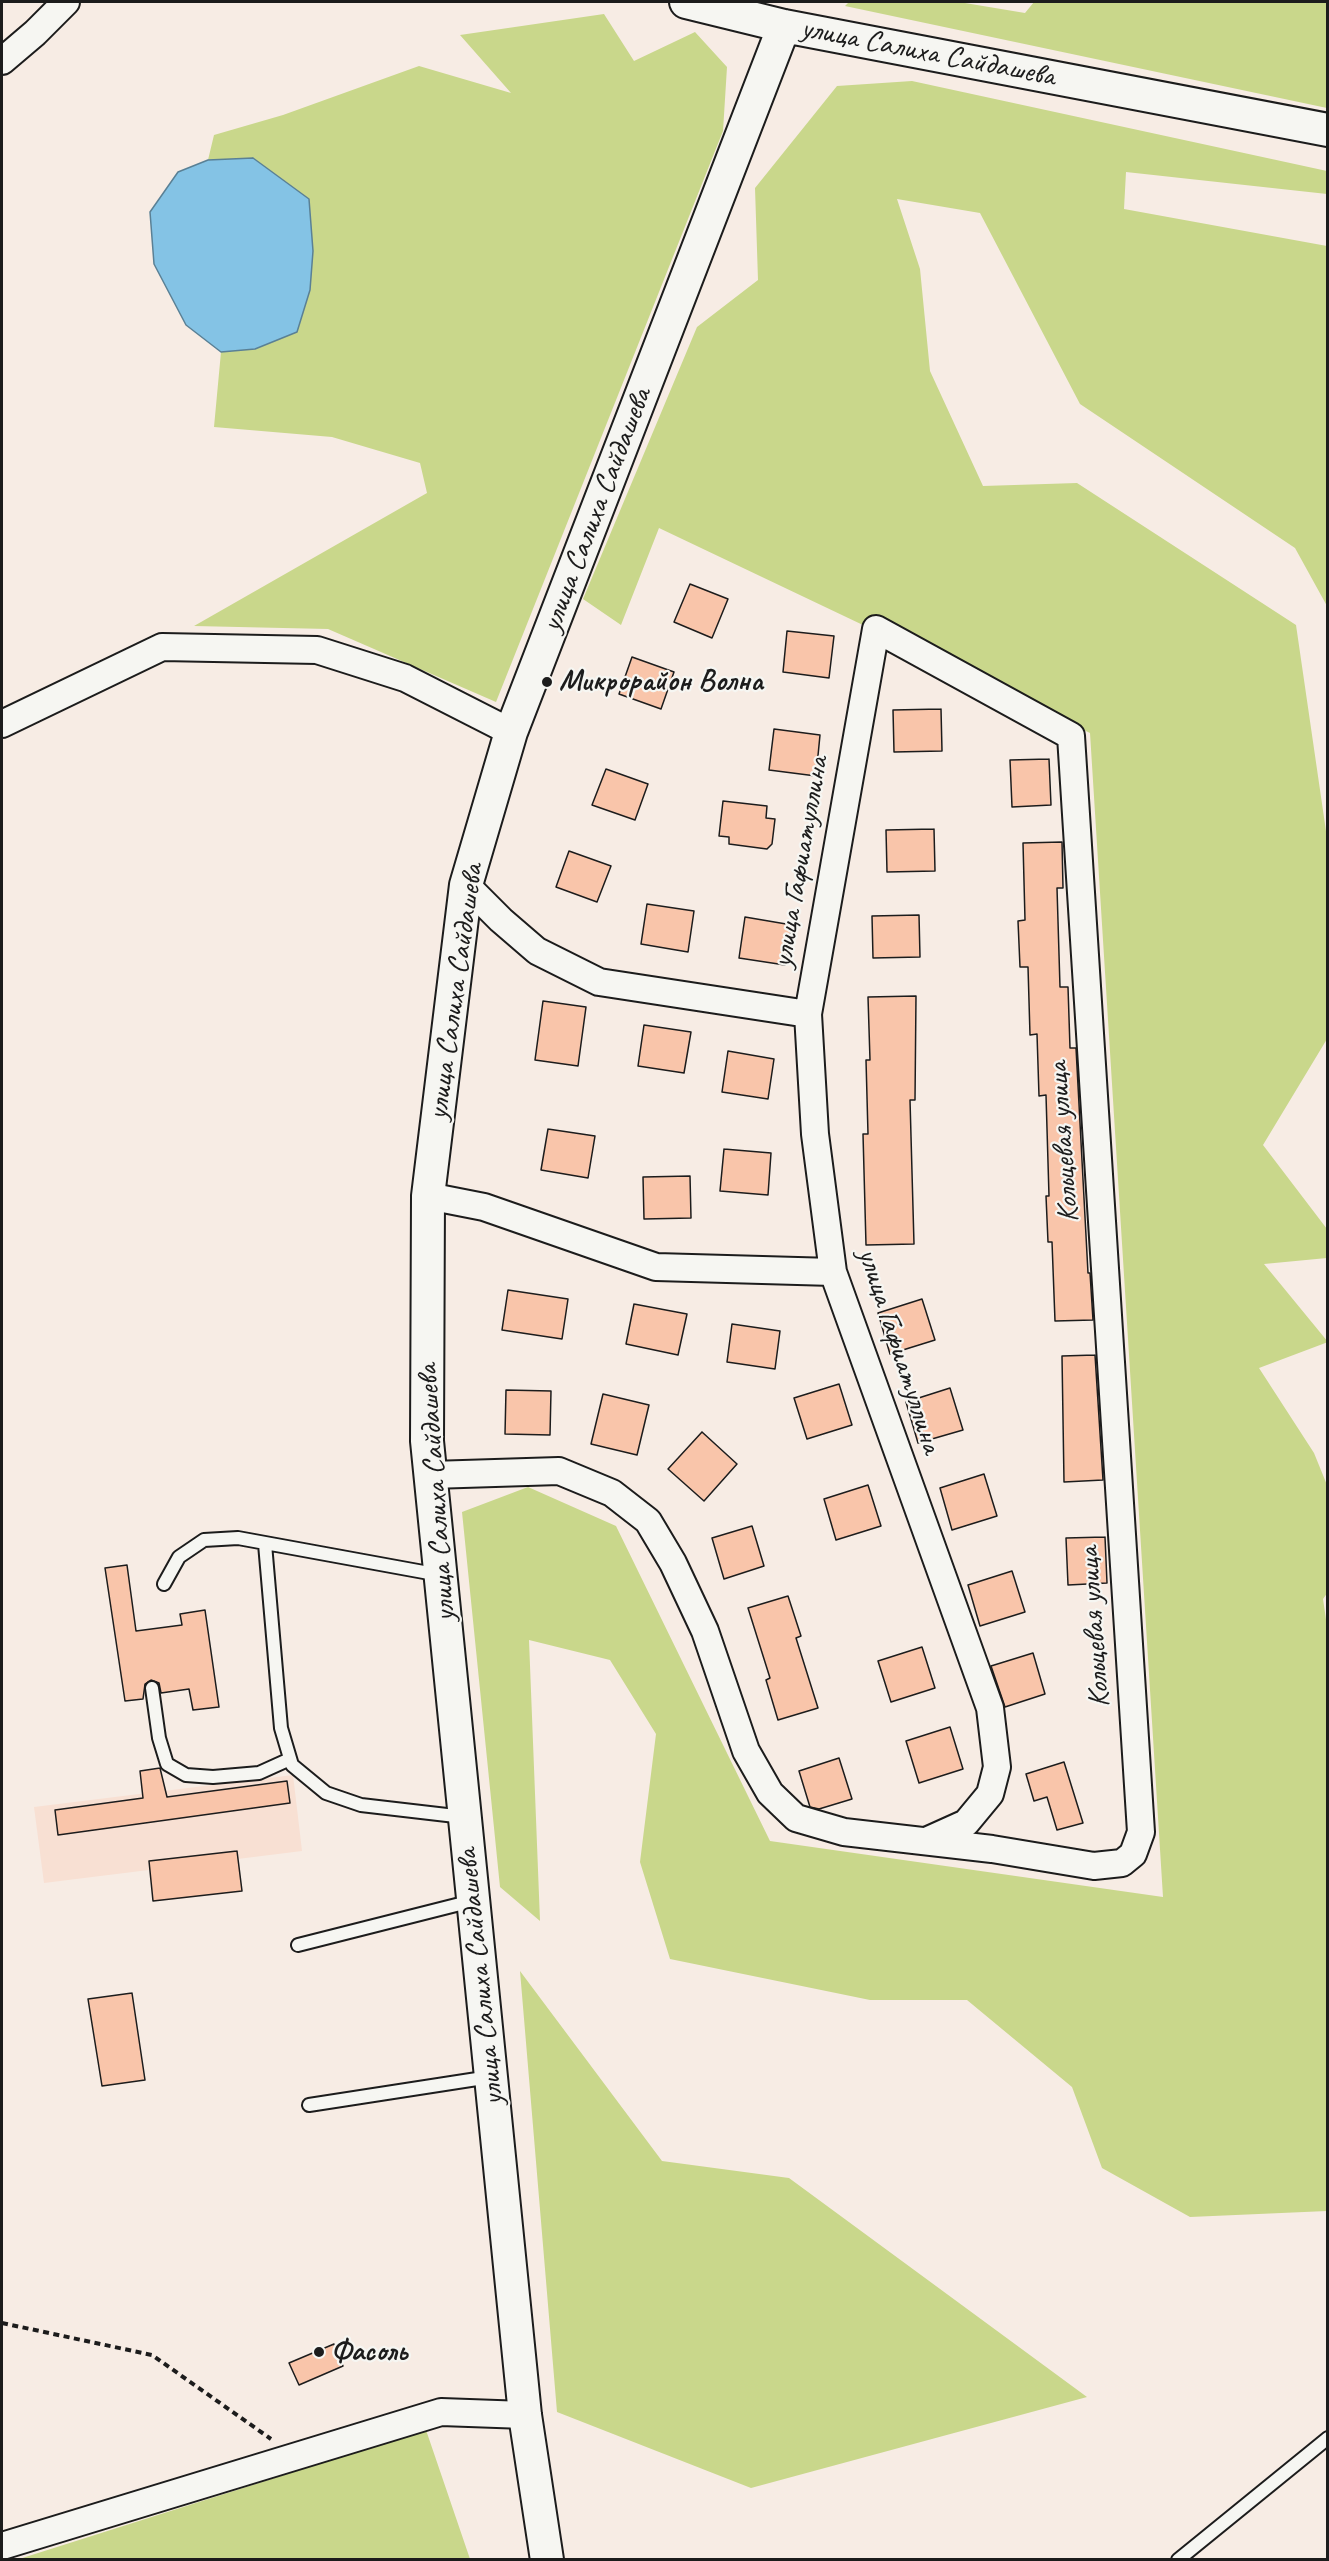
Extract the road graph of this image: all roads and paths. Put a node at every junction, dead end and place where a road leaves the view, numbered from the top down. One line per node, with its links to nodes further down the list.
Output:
1 (66, 2): 4 (street)
2 (686, 2): 3 (street)
3 (784, 26): 7 (street, улица Салиха Сайдашева); 10 (street, улица Салиха Сайдашева)
4 (35, 33): 5 (street); 6 (street)
5 (2, 51)
6 (2, 61)
7 (1328, 130)
8 (869, 658): 12 (street, улица Гафиатуллина); 22 (street, Кольцевая улица)
9 (2, 724): 10 (street)
10 (511, 732): 11 (street, улица Салиха Сайдашева)
11 (466, 885): 12 (street); 13 (street, улица Салиха Сайдашева)
12 (808, 1014): 14 (street, улица Гафиатуллина)
13 (428, 1196): 14 (street); 15 (street, улица Салиха Сайдашева)
14 (832, 1272): 22 (street, улица Гафиатуллина)
15 (431, 1475): 17 (street, улица Салиха Сайдашева); 22 (street, Кольцевая улица)
16 (265, 1544): 17 (lane); 18 (lane); 20 (lane)
17 (441, 1576): 21 (street, улица Салиха Сайдашева)
18 (164, 1584)
19 (152, 1688): 20 (lane)
20 (290, 1759): 21 (lane)
21 (465, 1817): 23 (street, улица Салиха Сайдашева)
22 (926, 1841)
23 (474, 1901): 24 (lane); 25 (street, улица Салиха Сайдашева)
24 (298, 1945)
25 (491, 2077): 26 (lane); 28 (street, улица Салиха Сайдашева)
26 (309, 2105)
27 (2, 2323): 30 (path)
28 (525, 2415): 30 (street); 32 (street, улица Салиха Сайдашева)
29 (1328, 2438): 33 (lane)
30 (295, 2456): 31 (street)
31 (2, 2546)
32 (547, 2559)
33 (1178, 2559)

